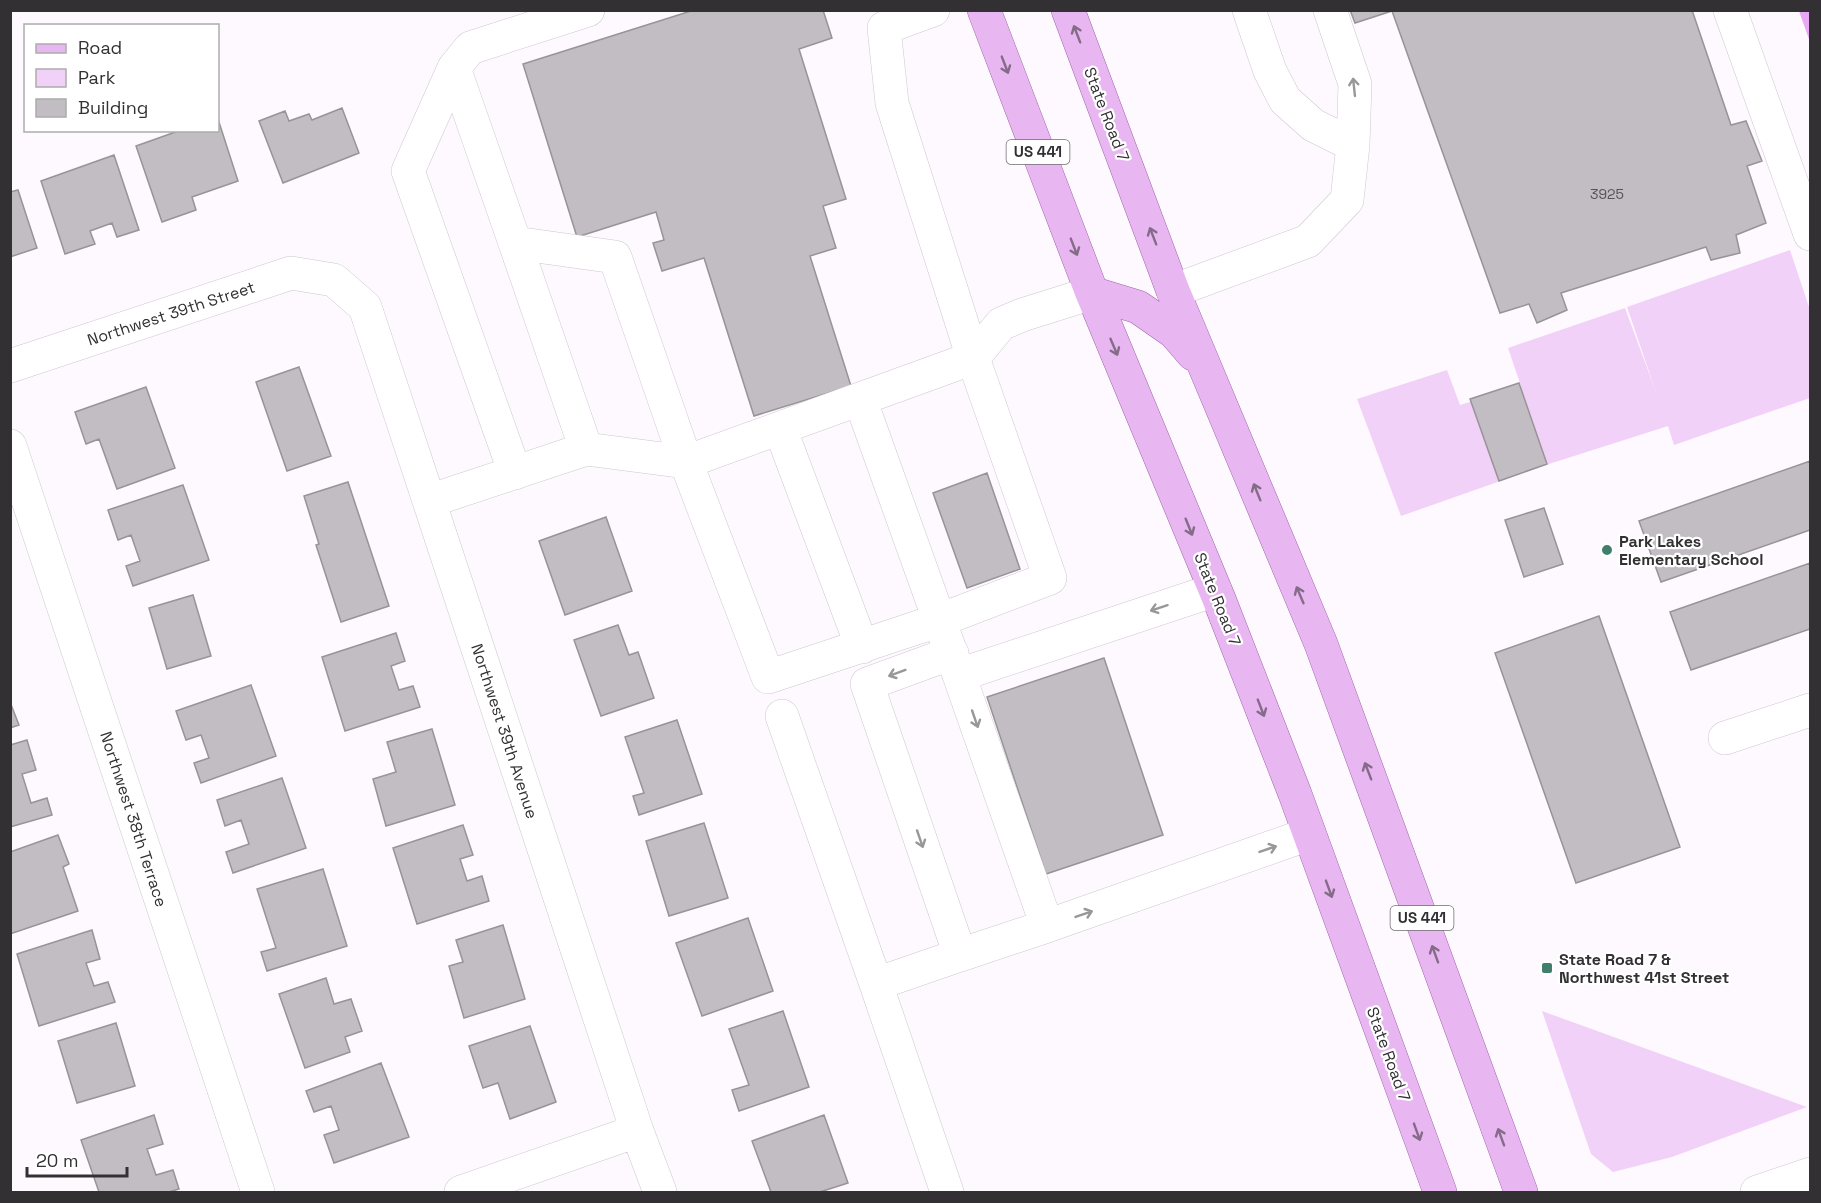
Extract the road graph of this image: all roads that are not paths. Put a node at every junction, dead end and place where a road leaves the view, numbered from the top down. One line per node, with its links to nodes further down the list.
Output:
1 (588, 10): 9 (street)
2 (933, 10): 8 (street)
3 (984, 10): 15 (main road, State Road 7 / US 441, one-way to 15)
4 (1068, 10): 14 (main road, State Road 7 / US 441, one-way to 4)
5 (1248, 10): 10 (street)
6 (1330, 10): 10 (street, one-way to 6)
7 (1730, 10): 11 (street)
8 (882, 19): 16 (street)
9 (454, 68): 12 (street); 24 (street)
10 (1353, 145): 14 (street)
11 (1810, 234)
12 (515, 243): 22 (street); 23 (street)
13 (334, 280): 17 (street, Northwest 39th Street); 25 (street, Northwest 39th Avenue)
14 (1173, 291): 18 (main road, State Road 7 / US 441)
15 (1092, 293): 16 (street); 18 (main road); 26 (main road, State Road 7 / US 441, one-way to 26)
16 (973, 358): 19 (street); 27 (street)
17 (10, 366)
18 (1206, 368): 44 (main road, State Road 7 / US 441, one-way to 18)
19 (860, 399): 20 (street); 27 (street)
20 (780, 428): 23 (street); 28 (street)
21 (10, 446): 39 (street, Northwest 38th Terrace)
22 (586, 449): 23 (street); 24 (street)
23 (686, 462): 28 (street)
24 (515, 473): 25 (street)
25 (429, 501): 37 (street, Northwest 39th Avenue)
26 (1215, 590): 29 (street, one-way to 29); 33 (main road, State Road 7 / US 441, one-way to 33)
27 (940, 620): 28 (street); 29 (street)
28 (862, 647)
29 (955, 664): 34 (street, one-way to 34); 35 (street, one-way to 35)
30 (1810, 710): 32 (street)
31 (782, 716): 36 (street)
32 (1725, 738)
33 (1310, 834): 34 (street, one-way to 33); 43 (main road, State Road 7 / US 441, one-way to 43)
34 (1047, 926): 35 (street)
35 (960, 955): 36 (street)
36 (876, 984): 42 (street)
37 (637, 1131): 40 (street); 41 (street, Northwest 39th Avenue)
38 (1810, 1174): 45 (street)
39 (258, 1192)
40 (461, 1192)
41 (660, 1192)
42 (947, 1192)
43 (1440, 1192)
44 (1521, 1192)
45 (1756, 1192)

